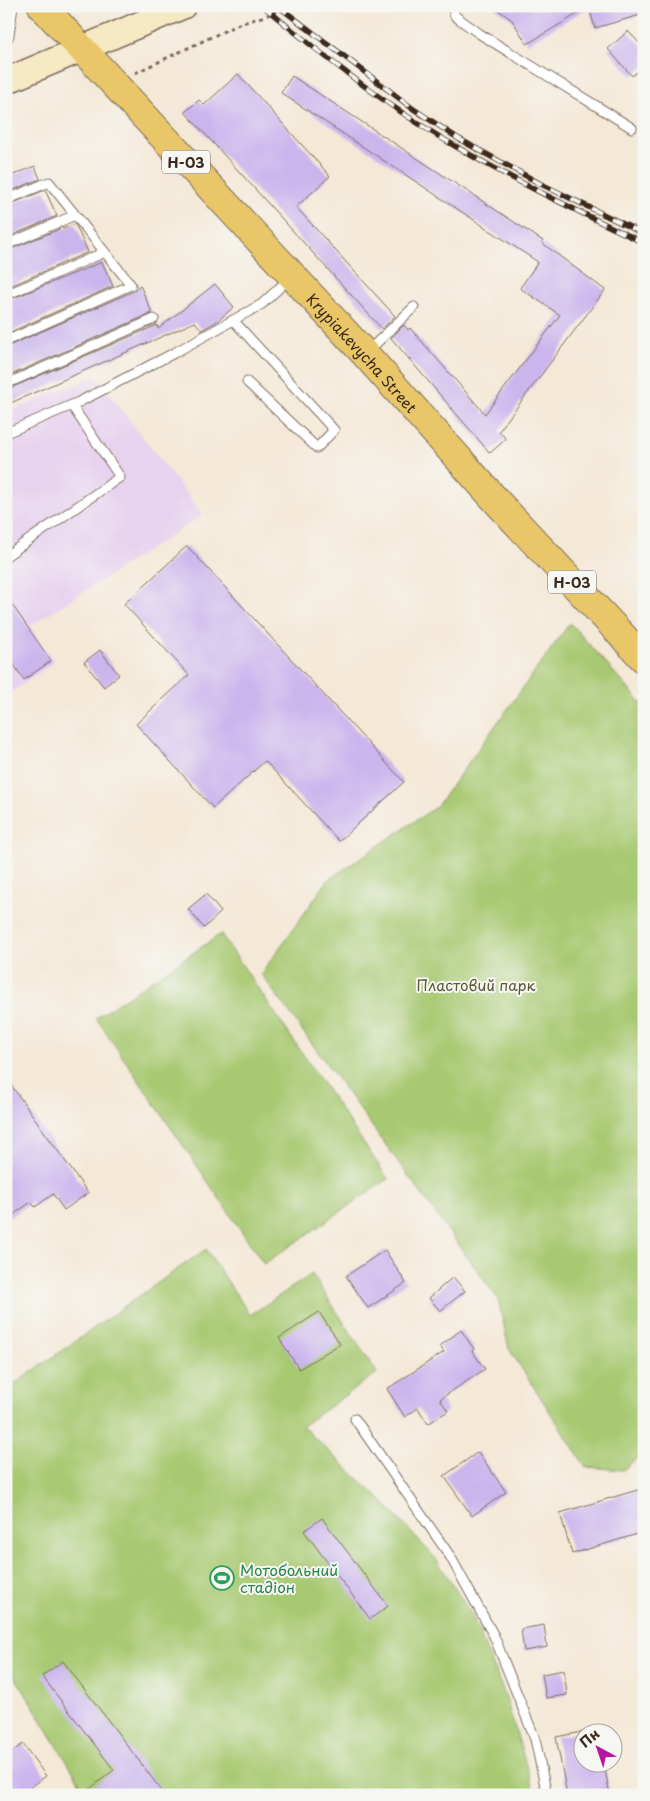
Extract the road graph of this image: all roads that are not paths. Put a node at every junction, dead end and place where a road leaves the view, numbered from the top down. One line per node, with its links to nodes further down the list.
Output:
1 (14, 6): 5 (lane)
2 (42, 6): 6 (main road, Н-03)
3 (183, 6): 6 (main road)
4 (452, 6): 8 (lane)
5 (6, 42)
6 (80, 49): 7 (main road); 13 (main road, Krypiakevycha Street / Н-03)
7 (6, 81)
8 (632, 128)
9 (6, 200): 10 (lane)
10 (75, 215): 11 (lane); 12 (lane)
11 (6, 245)
12 (105, 252): 14 (lane); 18 (lane)
13 (292, 276): 17 (lane); 19 (main road, Krypiakevycha Street / Н-03)
14 (6, 295)
15 (414, 307): 19 (lane)
16 (154, 319): 21 (lane)
17 (233, 320): 20 (lane); 22 (lane)
18 (6, 341)
19 (365, 354): 25 (main road, Krypiakevycha Street / Н-03)
20 (247, 382)
21 (6, 384)
22 (72, 406): 23 (lane); 24 (lane)
23 (6, 433)
24 (6, 556)
25 (644, 659)
26 (355, 1418): 27 (lane)
27 (547, 1795)

